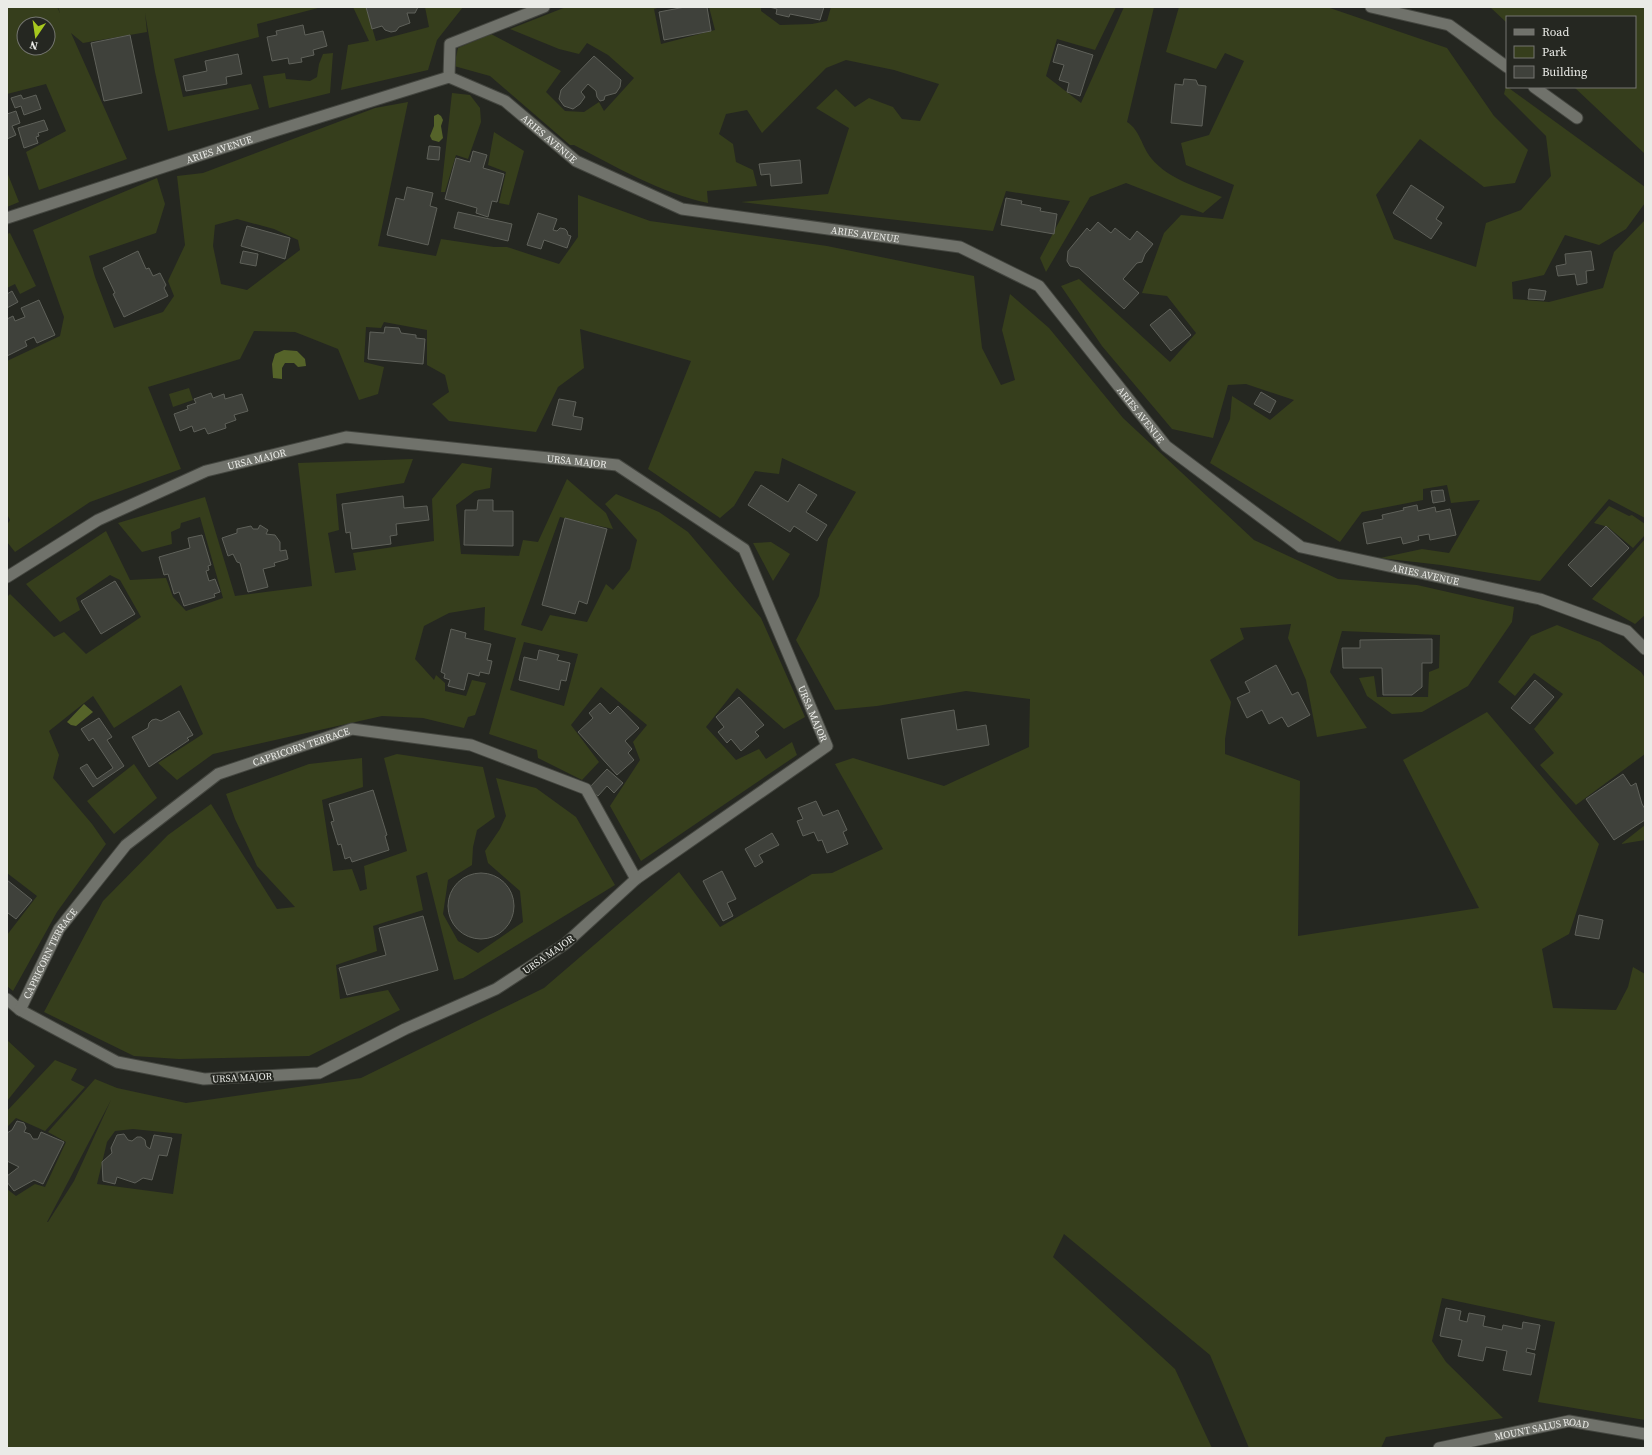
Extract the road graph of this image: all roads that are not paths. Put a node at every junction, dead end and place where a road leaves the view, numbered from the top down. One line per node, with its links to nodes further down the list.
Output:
1 (544, 7): 4 (street)
2 (1371, 7): 3 (street)
3 (1506, 66)
4 (449, 77): 7 (street, ARIES AVENUE); 9 (street, ARIES AVENUE)
5 (1535, 88): 6 (street)
6 (1577, 118)
7 (7, 218)
8 (7, 577): 10 (street, URSA MAJOR)
9 (1645, 648)
10 (636, 879): 12 (street, URSA MAJOR); 12 (street, CAPRICORN TERRACE)
11 (7, 999): 12 (street, URSA MAJOR)
12 (20, 1010)
13 (1645, 1434): 14 (street, MOUNT SALUS ROAD)
14 (1439, 1448)

